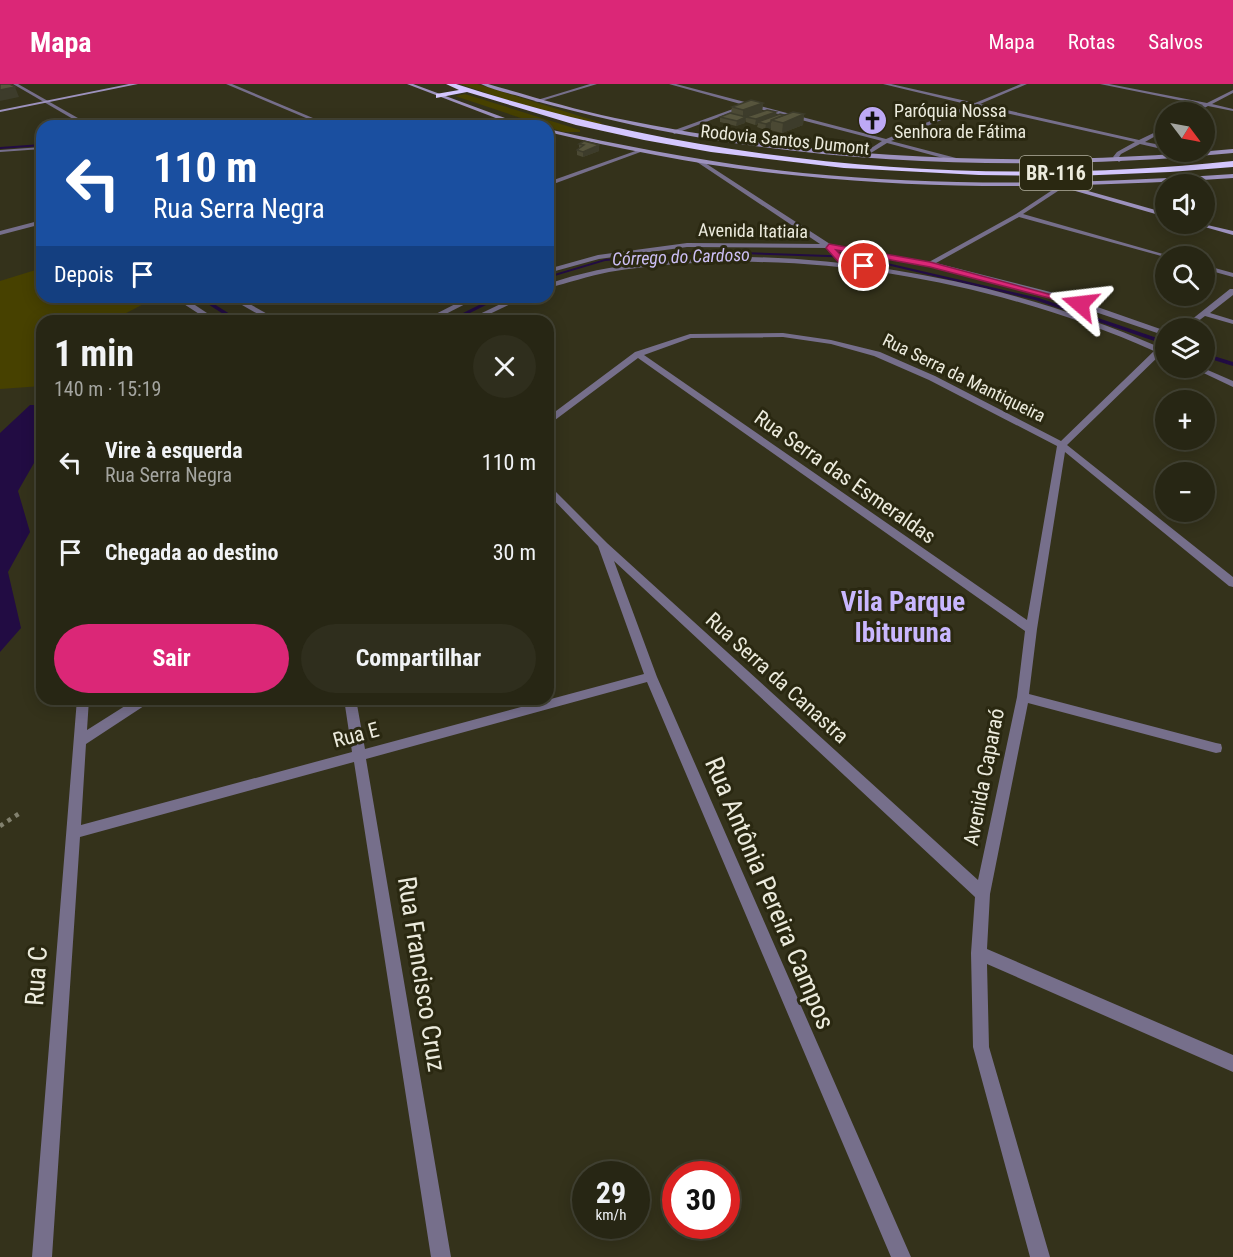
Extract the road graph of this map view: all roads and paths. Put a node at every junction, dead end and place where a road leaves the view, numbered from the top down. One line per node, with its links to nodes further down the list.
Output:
1 (15, 84): 16 (street)
2 (103, 84): 16 (main road)
3 (136, 84): 18 (main road)
4 (228, 84): 28 (street)
5 (409, 84): 15 (main road)
6 (449, 84): 13 (highway, Rodovia Santos Dumont / BR-116)
7 (483, 84): 17 (main road)
8 (595, 84): 17 (street)
9 (671, 84): 22 (street)
10 (885, 84): 23 (street)
11 (1025, 84): 23 (street)
12 (1102, 84): 19 (street)
13 (467, 90): 15 (highway); 31 (highway, Rodovia Santos Dumont / BR-116)
14 (1233, 91): 20 (street)
15 (439, 96): 29 (main road)
16 (38, 97): 18 (street); 21 (main road)
17 (536, 101): 30 (main road)
18 (45, 102): 26 (main road); 27 (street)
19 (1193, 102)
20 (1213, 102)
21 (0, 104)
22 (750, 105): 33 (street); 36 (street)
23 (975, 105): 36 (street); 37 (street)
24 (1215, 106): 25 (street)
25 (1233, 110)
26 (0, 111)
27 (78, 120)
28 (315, 120)
29 (512, 120)
30 (629, 124): 31 (highway); 33 (main road)
31 (597, 129): 35 (highway); 50 (highway, Rodovia Santos Dumont / BR-116)
32 (554, 132): 35 (main road)
33 (674, 132): 39 (main road)
34 (1155, 134): 37 (street)
35 (585, 140): 43 (main road)
36 (886, 141): 47 (street); 52 (street)
37 (1141, 141): 41 (street); 53 (street)
38 (36, 142): 40 (lane)
39 (737, 142): 47 (main road); 50 (highway)
40 (0, 145)
41 (1155, 145)
42 (36, 148): 44 (lane)
43 (643, 150): 54 (main road); 61 (street)
44 (0, 151)
45 (1233, 151): 46 (main road)
46 (1215, 153)
47 (864, 155): 52 (main road)
48 (1215, 156): 49 (highway)
49 (1233, 156)
50 (763, 157): 57 (highway, Rodovia Santos Dumont / BR-116)
51 (1155, 158): 53 (main road)
52 (958, 160): 53 (main road); 57 (highway)
53 (1119, 160): 56 (highway)
54 (699, 161): 63 (main road); 71 (street)
55 (1233, 164): 56 (highway, Rodovia Santos Dumont / BR-116)
56 (1156, 170): 57 (highway, Rodovia Santos Dumont / BR-116); 58 (highway)
57 (957, 172): 63 (highway)
58 (1159, 174)
59 (1232, 176): 60 (main road)
60 (1215, 178)
61 (554, 182)
62 (1155, 183): 64 (main road)
63 (981, 184): 64 (main road)
64 (1062, 186): 65 (main road); 66 (street)
65 (1155, 212)
66 (1018, 215): 72 (street); 74 (street)
67 (36, 224): 69 (street)
68 (1215, 228): 70 (main road)
69 (0, 233)
70 (1233, 233)
71 (829, 246): 73 (street); 74 (street, Avenida Itatiaia); 75 (street, Avenida Itatiaia)
72 (1155, 253)
73 (844, 263): 78 (street, Avenida Itatiaia); 94 (street, Avenida Itatiaia)
74 (930, 264): 93 (street, Avenida Itatiaia)
75 (554, 269)
76 (1215, 270): 77 (street)
77 (1233, 275)
78 (554, 284)
79 (1233, 291): 86 (street)
80 (185, 303): 85 (street)
81 (194, 303): 85 (street)
82 (243, 303): 88 (street)
83 (462, 303): 89 (street)
84 (508, 303): 90 (street)
85 (188, 305): 87 (street)
86 (1206, 314): 91 (street); 92 (street)
87 (205, 315)
88 (265, 315)
89 (438, 315)
90 (483, 315)
91 (1200, 318)
92 (1233, 322)
93 (1155, 329)
94 (1155, 346)
95 (638, 354): 99 (street, Rua Serra da Mantiqueira); 100 (street, Rua Serra da Mantiqueira); 104 (street, Rua Serra das Esmeraldas)
96 (1155, 357): 100 (street)
97 (1215, 376): 98 (street)
98 (1233, 384)
99 (554, 417)
100 (1062, 445): 103 (street, Rua Serra da Mantiqueira); 104 (street, Avenida Caparaó)
101 (554, 495): 102 (street, Rua Serra da Canastra)
102 (603, 545): 105 (street, Rua Antônia Pereira Campos); 118 (street, Rua Serra da Canastra)
103 (1233, 583)
104 (1031, 628): 106 (street, Avenida Caparaó)
105 (651, 676): 107 (street, Rua E); 123 (street, Rua Antônia Pereira Campos)
106 (1023, 697): 113 (street); 118 (street, Avenida Caparaó)
107 (554, 702)
108 (82, 705): 112 (street, Rua C)
109 (137, 705): 112 (street)
110 (351, 705): 114 (street, Rua Francisco Cruz)
111 (543, 705): 114 (street, Rua E)
112 (79, 742): 117 (street, Rua C)
113 (1216, 748)
114 (361, 754): 117 (street, Rua E); 122 (street, Rua Francisco Cruz)
115 (20, 813): 116 (path)
116 (0, 826)
117 (72, 833): 121 (street, Rua C)
118 (983, 894): 119 (street, Avenida Caparaó)
119 (980, 953): 120 (street); 124 (street, Avenida Caparaó)
120 (1233, 1065)
121 (42, 1257)
122 (441, 1257)
123 (901, 1257)
124 (1040, 1257)

